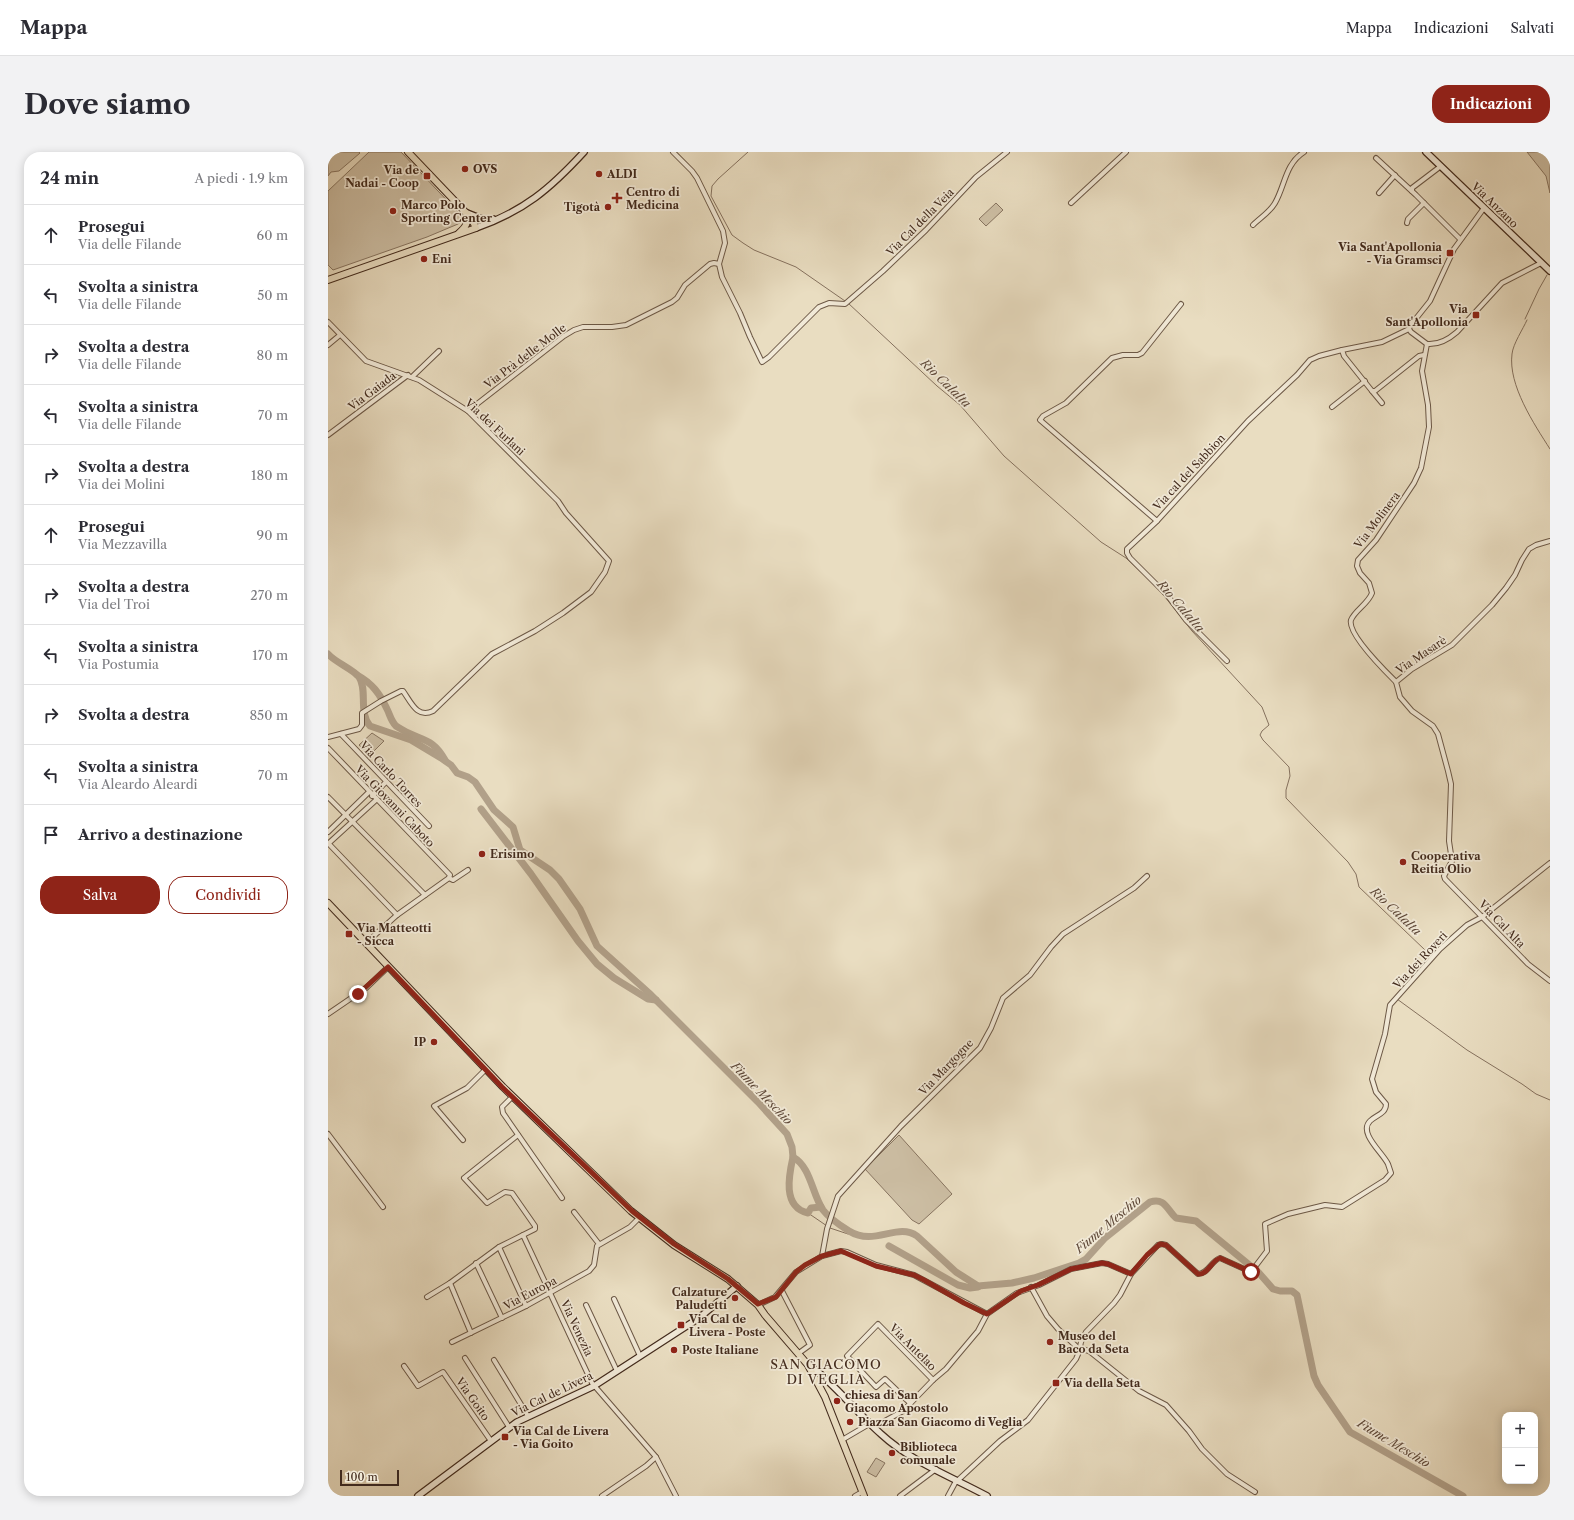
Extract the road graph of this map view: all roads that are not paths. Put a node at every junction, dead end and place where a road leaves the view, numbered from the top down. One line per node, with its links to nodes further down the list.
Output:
1 (408, 152): 16 (main road)
2 (584, 152): 17 (main road)
3 (673, 152): 24 (street)
4 (1008, 152): 24 (street, Via Cal della Veia)
5 (1126, 152): 13 (street)
6 (1304, 152): 19 (street)
7 (1426, 152): 9 (main road, Via Anzano)
8 (1376, 158): 10 (street)
9 (1441, 166): 11 (street); 15 (main road, Via Anzano)
10 (1395, 175): 11 (street); 12 (street)
11 (1412, 191): 14 (street)
12 (1379, 194)
13 (1071, 203)
14 (1424, 203): 18 (street); 22 (street)
15 (1484, 208): 22 (street); 23 (main road, Via Anzano)
16 (466, 212): 17 (main road); 20 (main road); 21 (main road)
17 (500, 219): 20 (main road)
18 (1407, 223)
19 (1253, 225)
20 (476, 228): 21 (main road)
21 (458, 234): 26 (main road)
22 (1460, 239): 29 (street)
23 (1541, 263): 25 (main road, Via Anzano); 31 (street)
24 (719, 264): 41 (street, Via Prà delle Molle)
25 (1550, 272)
26 (328, 280)
27 (1181, 304): 43 (street, Via cal del Sabbion)
28 (328, 322): 30 (street, Via dei Furlani)
29 (1409, 329): 31 (street); 33 (street)
30 (340, 336): 32 (street); 36 (street, Via dei Furlani)
31 (1427, 344): 35 (street, Via Molinera)
32 (328, 345)
33 (1342, 350): 37 (street); 43 (street, Via cal del Sabbion)
34 (439, 351): 36 (street, Via Gaiada)
35 (1424, 354): 38 (street); 46 (street, Via Molinera)
36 (410, 376): 41 (street, Via dei Furlani); 42 (street, Via Gaiada)
37 (1364, 381): 38 (street); 40 (street)
38 (1372, 391): 39 (street)
39 (1382, 403)
40 (1332, 406)
41 (468, 411): 47 (street, Via dei Furlani)
42 (328, 435)
43 (1157, 520): 45 (street)
44 (1550, 541): 46 (street, Via Masarè)
45 (1227, 661)
46 (1396, 682): 62 (street, Via Masarè)
47 (341, 734): 48 (street); 50 (street, Via Carlo Torres)
48 (328, 736)
49 (328, 748): 51 (street, Via Giovanni Caboto)
50 (386, 782): 51 (street); 56 (street, Via Carlo Torres)
51 (371, 794): 53 (street, Via Giovanni Caboto); 54 (street)
52 (328, 797): 54 (street)
53 (376, 800): 55 (street); 63 (street, Via Giovanni Caboto)
54 (346, 816): 55 (street); 57 (street)
55 (352, 822): 58 (street); 64 (street)
56 (429, 826)
57 (328, 832)
58 (328, 843): 66 (street)
59 (1550, 863): 67 (street, Via dei Roveri)
60 (468, 870): 63 (street)
61 (1147, 876): 84 (street, Via Margogne)
62 (1444, 876): 67 (street, Via Cal Alta)
63 (449, 877): 64 (street)
64 (425, 895): 66 (street)
65 (328, 903): 68 (main road)
66 (397, 916): 68 (street)
67 (1482, 916): 70 (street, Via Cal Alta); 86 (street, Via dei Roveri)
68 (366, 943): 69 (main road)
69 (388, 967): 71 (street); 72 (main road)
70 (1550, 981)
71 (328, 1014)
72 (486, 1069): 73 (main road); 76 (street)
73 (512, 1097): 75 (street); 80 (main road)
74 (328, 1134): 78 (street)
75 (518, 1135): 77 (street); 81 (street)
76 (463, 1140)
77 (562, 1198)
78 (383, 1207)
79 (574, 1212): 82 (street)
80 (639, 1218): 82 (street); 88 (main road)
81 (523, 1235): 83 (street); 91 (street, Via Venezia)
82 (599, 1244): 91 (street, Via Europa)
83 (499, 1247): 85 (street); 96 (street)
84 (822, 1256): 90 (street); 97 (street)
85 (476, 1263): 87 (street); 98 (street)
86 (1131, 1274): 89 (street); 101 (street)
87 (450, 1283): 92 (street); 99 (street)
88 (737, 1286): 94 (main road); 103 (main road, Via Cal de Livera)
89 (1031, 1287): 97 (street); 101 (street)
90 (782, 1291): 94 (street); 102 (street)
91 (550, 1293): 96 (street, Via Europa); 110 (street, Via Venezia)
92 (427, 1297)
93 (614, 1299): 103 (street)
94 (758, 1304): 102 (main road)
95 (586, 1305): 108 (street)
96 (526, 1306): 98 (street, Via Europa)
97 (987, 1314): 109 (street)
98 (502, 1318): 99 (street, Via Europa)
99 (471, 1333): 100 (street, Via Europa)
100 (452, 1342)
101 (1080, 1349): 119 (street); 121 (street)
102 (799, 1353): 106 (main road)
103 (640, 1356): 108 (main road, Via Cal de Livera)
104 (465, 1358): 114 (street)
105 (494, 1360): 112 (street)
106 (804, 1360): 113 (main road); 115 (main road)
107 (404, 1366): 116 (street, Via Goito)
108 (617, 1371): 110 (main road, Via Cal de Livera)
109 (933, 1380): 111 (street); 111 (street, Via Antelao)
110 (594, 1386): 112 (main road, Via Cal de Livera); 117 (street, Via Venezia)
111 (910, 1403): 113 (street)
112 (528, 1416): 114 (main road, Via Cal de Livera)
113 (872, 1425): 115 (street); 118 (main road)
114 (509, 1428): 116 (main road, Via Cal de Livera)
115 (842, 1440): 122 (main road)
116 (491, 1441): 124 (main road, Via Cal de Livera)
117 (656, 1457): 125 (street); 126 (street, Via Venezia)
118 (936, 1469): 119 (main road); 120 (street)
119 (958, 1480): 123 (street); 131 (main road)
120 (905, 1492): 128 (street); 129 (street)
121 (1255, 1492)
122 (863, 1494): 127 (street)
123 (949, 1494): 130 (street)
124 (418, 1496)
125 (602, 1496)
126 (676, 1496)
127 (855, 1496)
128 (900, 1496)
129 (909, 1496)
130 (954, 1496)
131 (987, 1496)

